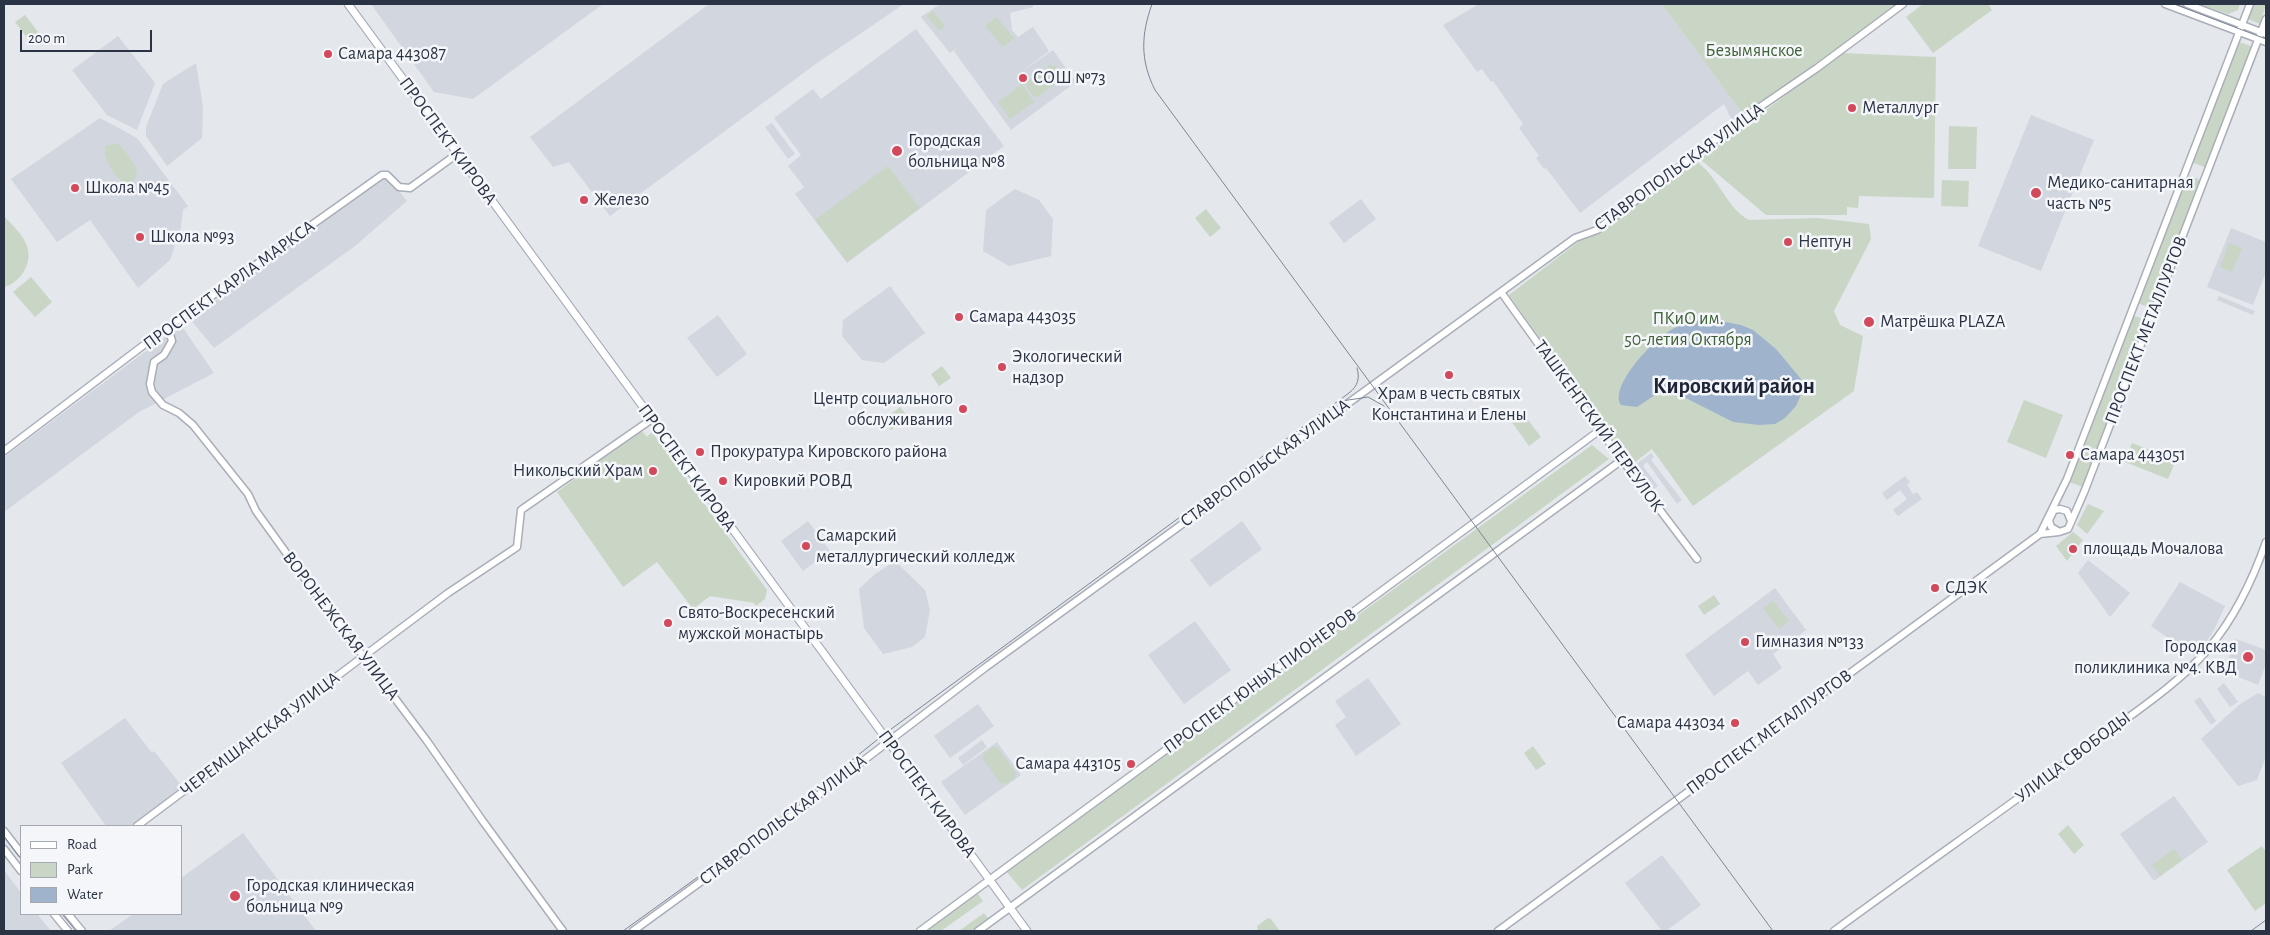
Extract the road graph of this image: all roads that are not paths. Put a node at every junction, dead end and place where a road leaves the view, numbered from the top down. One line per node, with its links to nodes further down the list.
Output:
1 (348, 4): 12 (main road, ПРОСПЕКТ КИРОВА)
2 (1903, 4): 13 (street, СТАВРОПОЛЬСКАЯ УЛИЦА)
3 (2165, 4): 8 (street)
4 (2187, 4): 7 (street)
5 (2250, 4): 7 (street, ПРОСПЕКТ МЕТАЛЛУРГОВ)
6 (2266, 19): 9 (street, ПРОСПЕКТ МЕТАЛЛУРГОВ)
7 (2242, 24): 8 (street, ПРОСПЕКТ МЕТАЛЛУРГОВ); 9 (street)
8 (2238, 32): 10 (street); 19 (street, ПРОСПЕКТ МЕТАЛЛУРГОВ)
9 (2264, 33): 10 (street, ПРОСПЕКТ МЕТАЛЛУРГОВ)
10 (2258, 39): 11 (street); 20 (street, ПРОСПЕКТ МЕТАЛЛУРГОВ)
11 (2266, 42)
12 (457, 154): 14 (street, ПРОСПЕКТ КАРЛА МАРКСА); 15 (main road, ПРОСПЕКТ КИРОВА)
13 (1501, 292): 16 (street, ТАШКЕНТСКИЙ ПЕРЕУЛОК); 26 (street, СТАВРОПОЛЬСКАЯ УЛИЦА)
14 (168, 327): 17 (street, ПРОСПЕКТ КАРЛА МАРКСА); 25 (street, ВОРОНЕЖСКАЯ УЛИЦА)
15 (652, 419): 25 (street, ЧЕРЕМШАНСКАЯ УЛИЦА); 26 (main road, ПРОСПЕКТ КИРОВА)
16 (1600, 430): 18 (street, ТАШКЕНТСКИЙ ПЕРЕУЛОК); 32 (street, ПРОСПЕКТ ЮНЫХ ПИОНЕРОВ)
17 (4, 452)
18 (1622, 460): 24 (street, ТАШКЕНТСКИЙ ПЕРЕУЛОК); 33 (street, ПРОСПЕКТ ЮНЫХ ПИОНЕРОВ)
19 (2051, 512): 20 (street); 21 (street); 22 (street, ПРОСПЕКТ МЕТАЛЛУРГОВ)
20 (2071, 524): 21 (street, ПРОСПЕКТ МЕТАЛЛУРГОВ)
21 (2064, 531): 22 (street, ПРОСПЕКТ МЕТАЛЛУРГОВ)
22 (2040, 534): 43 (street, ПРОСПЕКТ МЕТАЛЛУРГОВ)
23 (2266, 542): 44 (street, УЛИЦА СВОБОДЫ)
24 (1697, 559)
25 (365, 656): 27 (street, ЧЕРЕМШАНСКАЯ УЛИЦА); 38 (street, ВОРОНЕЖСКАЯ УЛИЦА)
26 (888, 741): 32 (main road, ПРОСПЕКТ КИРОВА); 39 (street, СТАВРОПОЛЬСКАЯ УЛИЦА)
27 (139, 825)
28 (4, 830): 30 (street)
29 (4, 849): 31 (street)
30 (20, 852)
31 (20, 870)
32 (990, 880): 33 (main road, ПРОСПЕКТ КИРОВА); 40 (street, ПРОСПЕКТ ЮНЫХ ПИОНЕРОВ)
33 (1010, 908): 41 (street, ПРОСПЕКТ ЮНЫХ ПИОНЕРОВ); 42 (main road, ПРОСПЕКТ КИРОВА)
34 (55, 915): 36 (street)
35 (69, 915): 37 (street)
36 (68, 931)
37 (82, 931)
38 (563, 931)
39 (633, 931)
40 (920, 931)
41 (978, 931)
42 (1027, 931)
43 (1498, 931)
44 (1834, 931)

